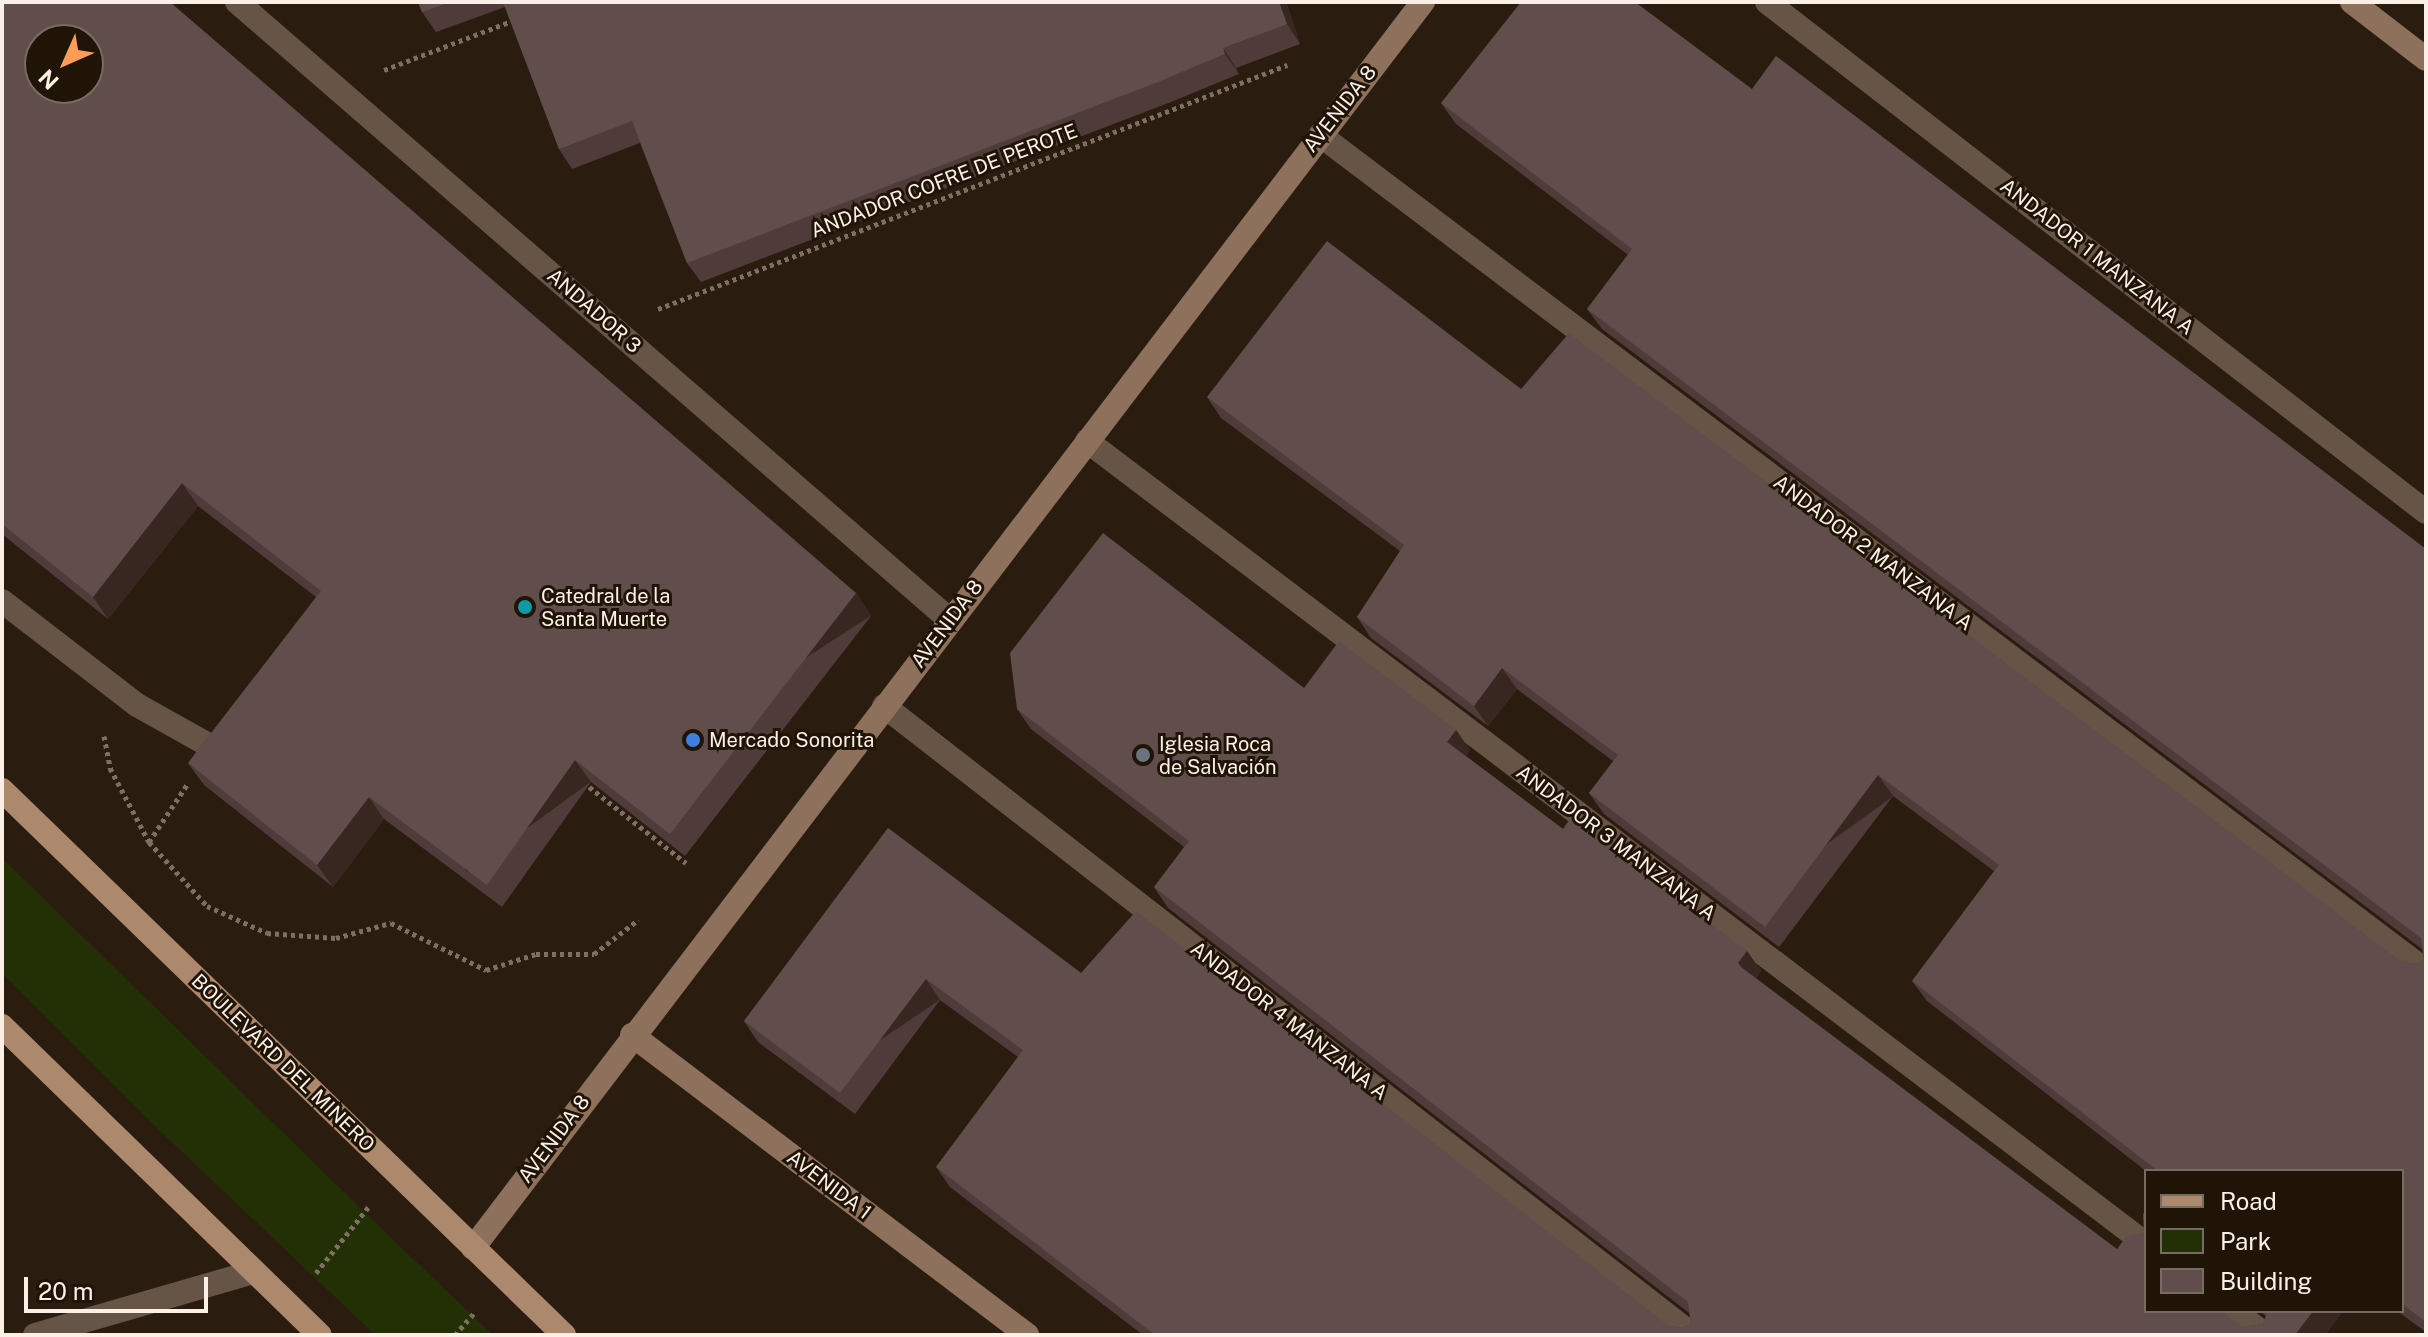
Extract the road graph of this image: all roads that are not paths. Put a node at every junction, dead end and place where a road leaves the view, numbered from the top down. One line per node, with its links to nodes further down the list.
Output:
1 (237, 2): 10 (street, ANDADOR 3)
2 (1423, 2): 6 (street, AVENIDA 8)
3 (1767, 2): 8 (street, ANDADOR 1 MANZANA A)
4 (2352, 2): 5 (street)
5 (2426, 59)
6 (1320, 135): 7 (street, AVENIDA 8); 14 (street, ANDADOR 2 MANZANA A)
7 (1087, 441): 10 (street, AVENIDA 8); 17 (street, ANDADOR 3 MANZANA A)
8 (2426, 512)
9 (2, 601): 12 (street)
10 (950, 620): 11 (street, AVENIDA 8)
11 (884, 706): 16 (street, AVENIDA 8); 25 (street, ANDADOR 4 MANZANA A)
12 (212, 747)
13 (2, 790): 18 (main road, BOULEVARD DEL MINERO)
14 (2426, 971)
15 (2, 1026): 19 (main road)
16 (632, 1035): 18 (street, AVENIDA 8); 24 (street, AVENIDA 1)
17 (2144, 1242)
18 (473, 1248): 23 (main road, BOULEVARD DEL MINERO)
19 (253, 1272): 21 (street); 22 (main road)
20 (2237, 1313): 26 (street)
21 (35, 1335)
22 (320, 1335)
23 (564, 1335)
24 (1027, 1335)
25 (1693, 1335)
26 (2266, 1335)

